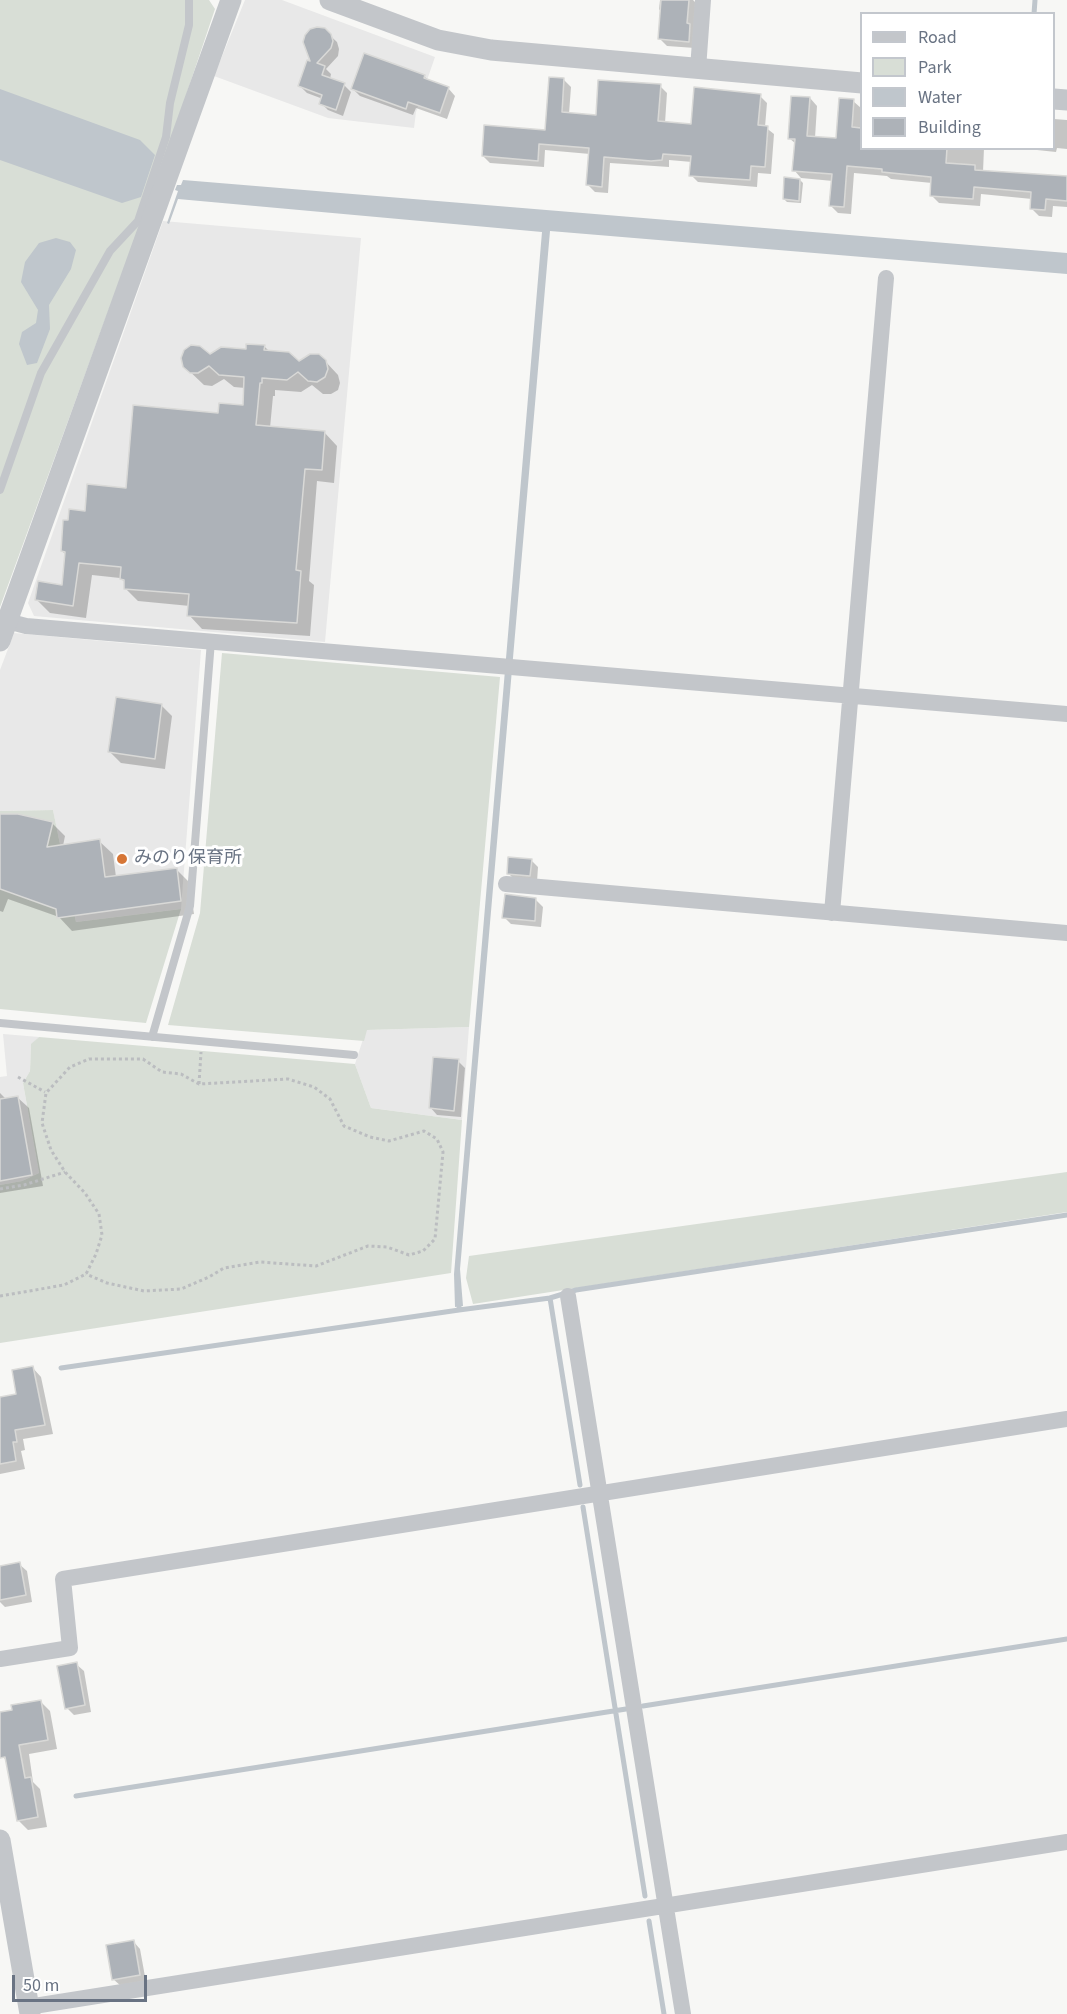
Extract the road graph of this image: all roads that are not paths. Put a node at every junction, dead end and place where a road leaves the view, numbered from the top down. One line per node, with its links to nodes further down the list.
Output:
1 (189, 0): 8 (lane)
2 (231, 0): 9 (street)
3 (330, 0): 5 (street)
4 (703, 0): 5 (street)
5 (698, 69): 6 (street)
6 (860, 83)
7 (886, 278): 11 (street)
8 (0, 490)
9 (4, 631): 10 (street)
10 (211, 641): 11 (street); 17 (lane)
11 (850, 696): 12 (street); 14 (street)
12 (1067, 714)
13 (506, 884): 14 (street)
14 (832, 913): 15 (street)
15 (1067, 933)
16 (0, 1023): 17 (lane)
17 (152, 1037): 18 (lane)
18 (354, 1055)
19 (568, 1296): 21 (street)
20 (1067, 1419): 21 (street)
21 (599, 1494): 22 (street); 26 (street)
22 (0, 1659)
23 (0, 1840): 25 (street)
24 (1067, 1842): 26 (street)
25 (3, 1882): 27 (street)
26 (666, 1905): 27 (street); 28 (street)
27 (29, 2010)
28 (683, 2014)

